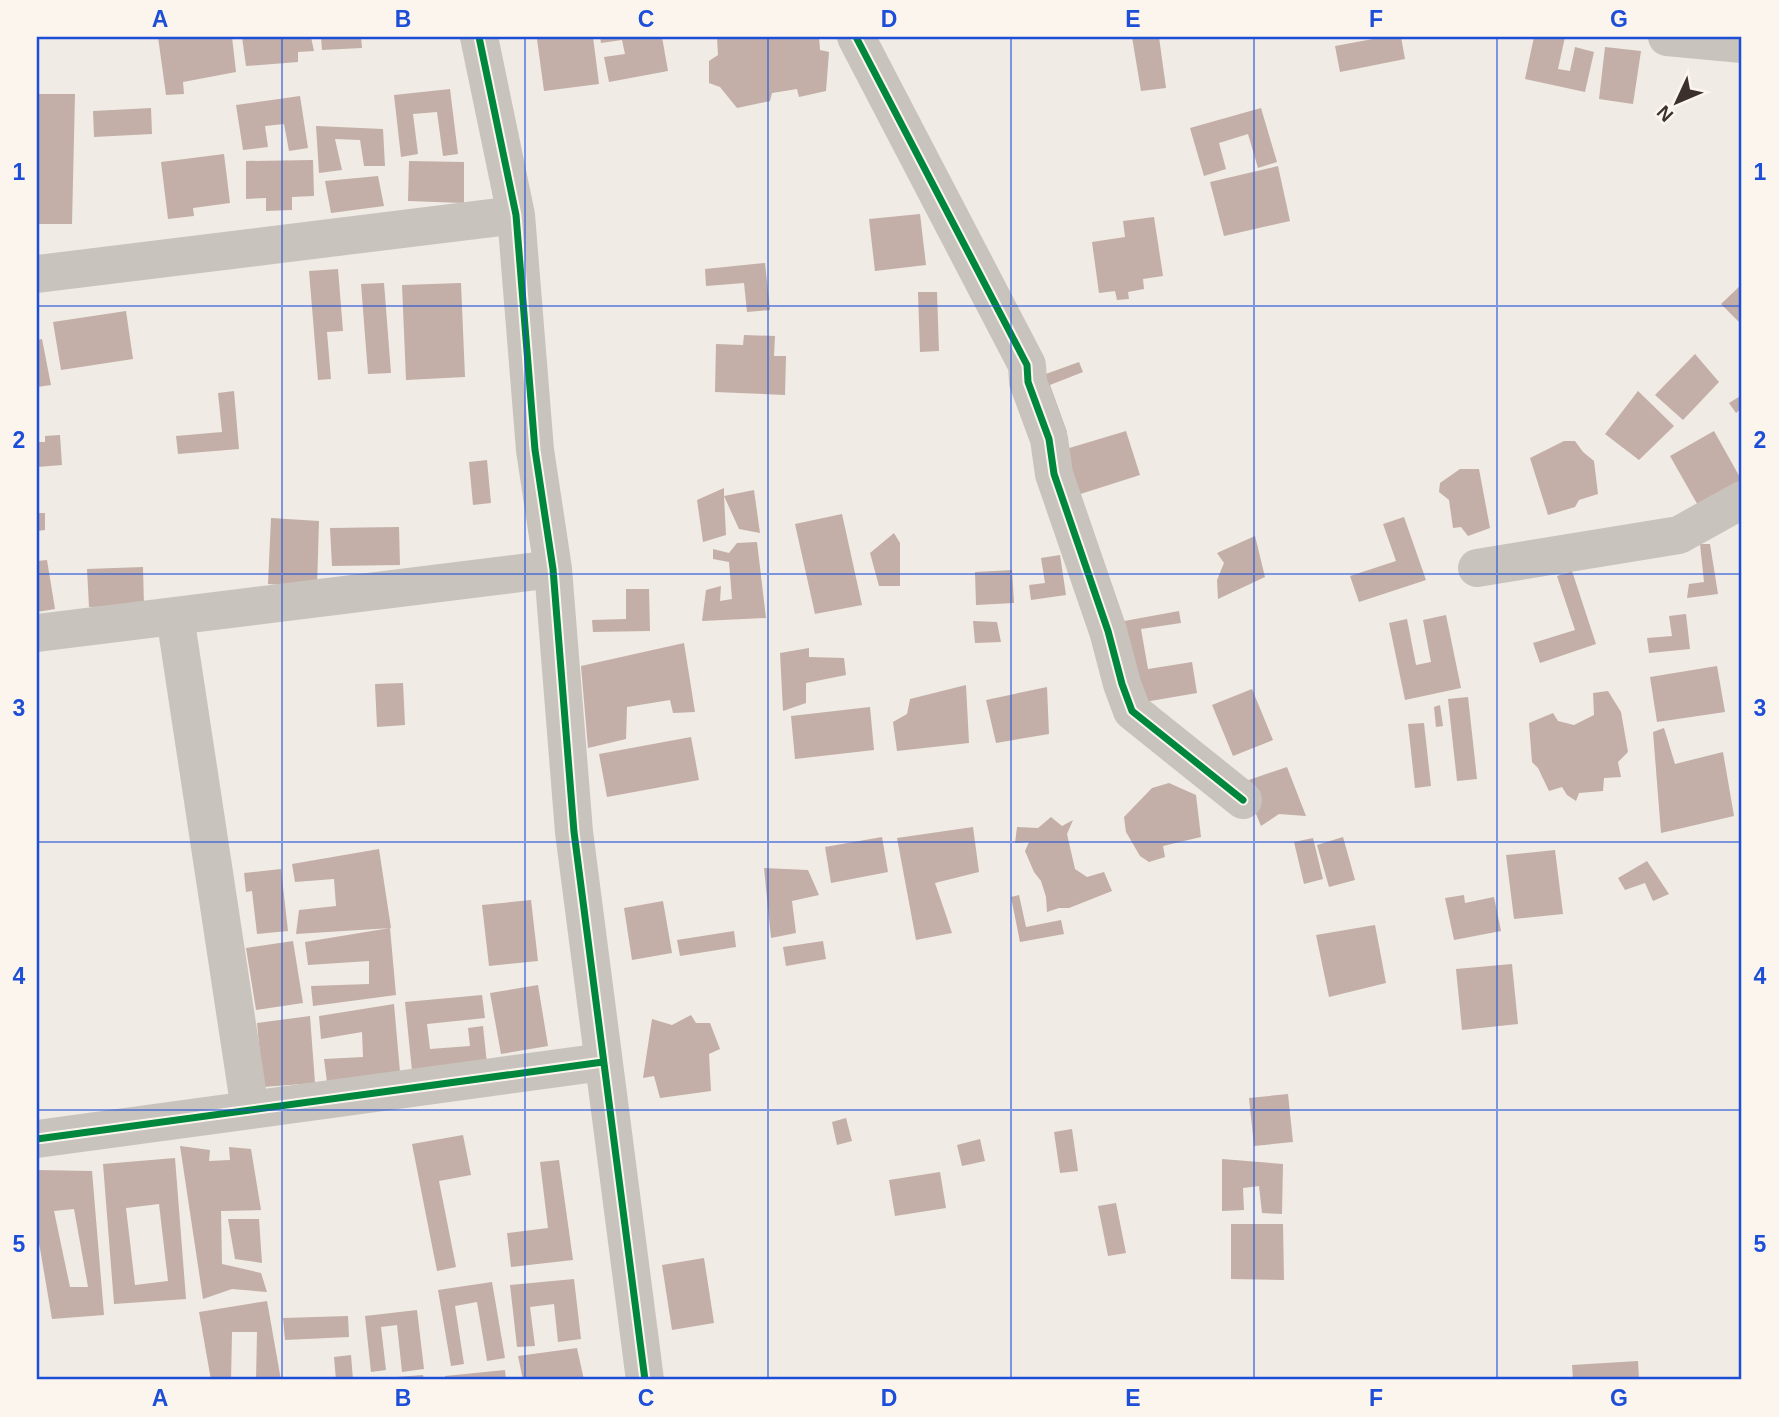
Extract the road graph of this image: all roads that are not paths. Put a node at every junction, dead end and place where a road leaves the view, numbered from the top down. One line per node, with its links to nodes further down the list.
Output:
1 (480, 37): 5 (street)
2 (856, 37): 12 (street)
3 (1667, 37): 4 (street)
4 (1742, 44)
5 (516, 215): 6 (street); 9 (street)
6 (37, 274)
7 (1742, 500): 8 (street)
8 (1477, 568)
9 (553, 569): 10 (street); 13 (street)
10 (175, 616): 11 (street); 14 (street)
11 (37, 633)
12 (1243, 800)
13 (603, 1062): 14 (street); 16 (street)
14 (250, 1110): 15 (street)
15 (37, 1139)
16 (645, 1380)

